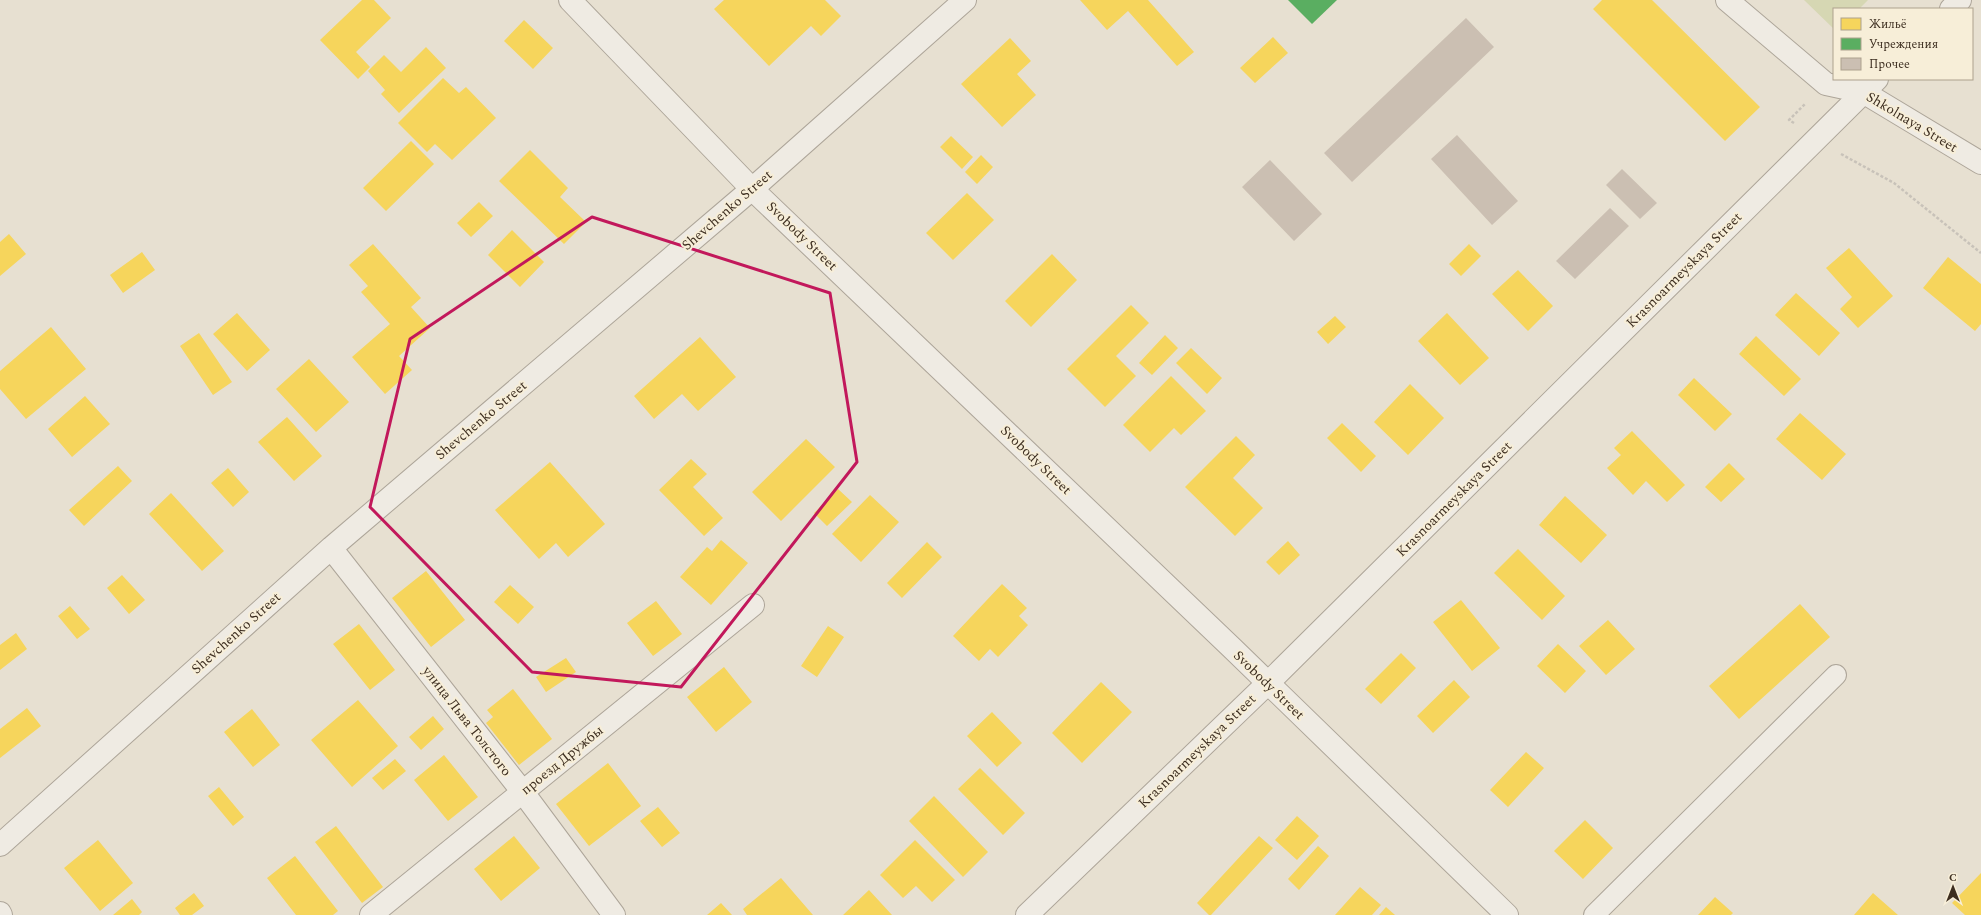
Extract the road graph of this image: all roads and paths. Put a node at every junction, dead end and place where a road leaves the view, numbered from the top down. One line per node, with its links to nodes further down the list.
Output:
1 (570, 0): 10 (street, Svobody Street)
2 (965, 0): 10 (street, Shevchenko Street)
3 (1727, 0): 6 (street, Shkolnaya Street)
4 (1960, 0): 5 (street)
5 (1952, 8)
6 (1826, 84): 7 (street, Shkolnaya Street); 8 (path)
7 (1870, 86): 8 (street, Krasnoarmeyskaya Street); 9 (street, Shkolnaya Street)
8 (1815, 140): 11 (path); 15 (street, Krasnoarmeyskaya Street)
9 (1981, 163)
10 (752, 189): 12 (street, Shevchenko Street); 15 (street, Svobody Street)
11 (1981, 253)
12 (331, 548): 16 (street, улица Льва Толстого); 17 (street, Shevchenko Street)
13 (753, 605): 16 (street, проезд Дружбы)
14 (1836, 675): 22 (lane)
15 (1268, 683): 20 (street, Krasnoarmeyskaya Street); 21 (street, Svobody Street)
16 (522, 792): 18 (street, проезд Дружбы); 19 (street, улица Льва Толстого)
17 (0, 845)
18 (371, 915)
19 (614, 915)
20 (1027, 915)
21 (1507, 915)
22 (1594, 915)

